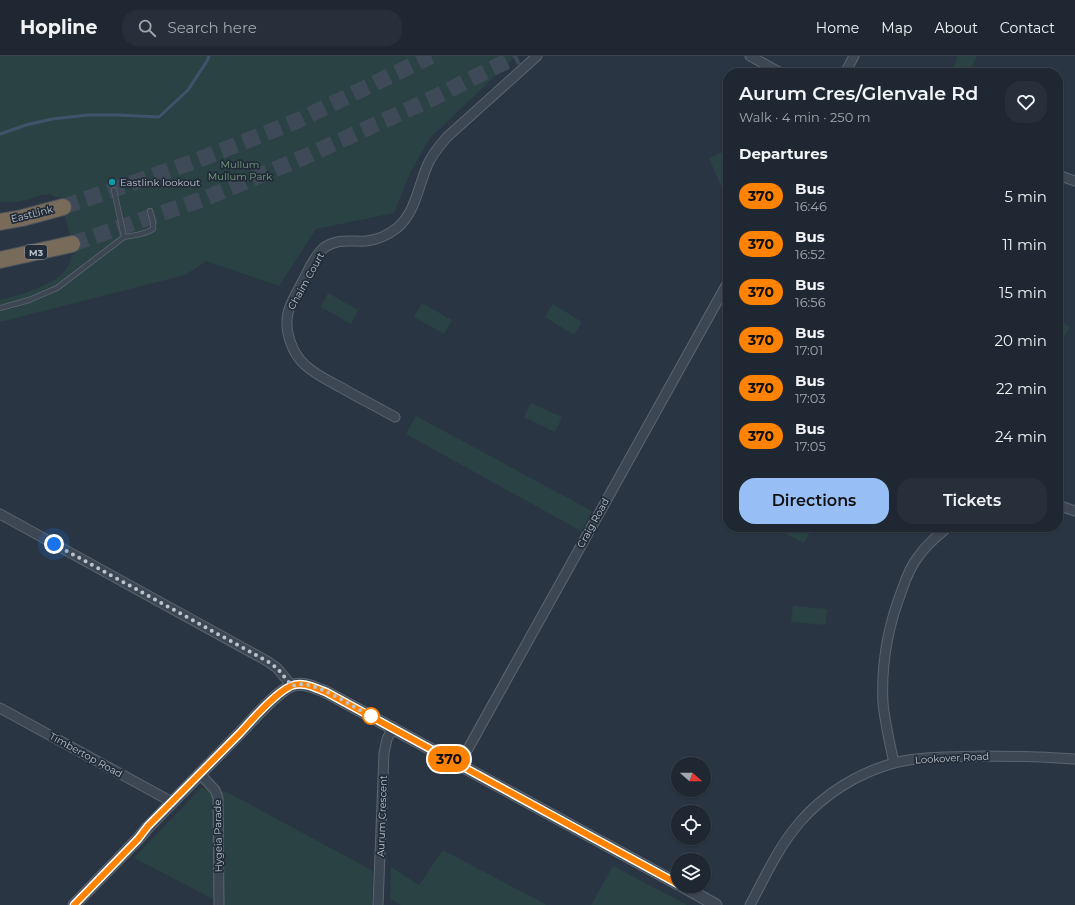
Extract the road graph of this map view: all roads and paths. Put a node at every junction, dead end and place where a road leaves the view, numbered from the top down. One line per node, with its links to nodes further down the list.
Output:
1 (537, 56): 17 (street, Chaim Court)
2 (750, 56): 4 (street)
3 (854, 56): 5 (street)
4 (772, 68)
5 (850, 68)
6 (1063, 176): 7 (street)
7 (1075, 180)
8 (114, 190): 12 (lane)
9 (63, 207): 11 (highway, EastLink)
10 (150, 211): 12 (lane)
11 (0, 222)
12 (124, 237): 16 (lane)
13 (72, 244): 14 (highway, M3)
14 (0, 260)
15 (723, 291): 27 (street, Craig Road)
16 (0, 308)
17 (395, 417)
18 (1063, 507): 19 (street)
19 (1075, 511)
20 (0, 514): 22 (street)
21 (942, 532): 26 (street)
22 (292, 686): 24 (street); 28 (street)
23 (0, 708): 29 (street, Timbertop Road)
24 (393, 728): 27 (street); 34 (street, Aurum Crescent)
25 (1075, 759): 26 (street, Lookover Road)
26 (894, 764): 36 (street, Lookover Road)
27 (459, 765): 30 (street)
28 (200, 774): 29 (street); 33 (street, Hygeia Parade)
29 (172, 802): 32 (street)
30 (671, 880)
31 (695, 893): 35 (street)
32 (74, 905)
33 (219, 905)
34 (378, 905)
35 (716, 905)
36 (750, 905)

